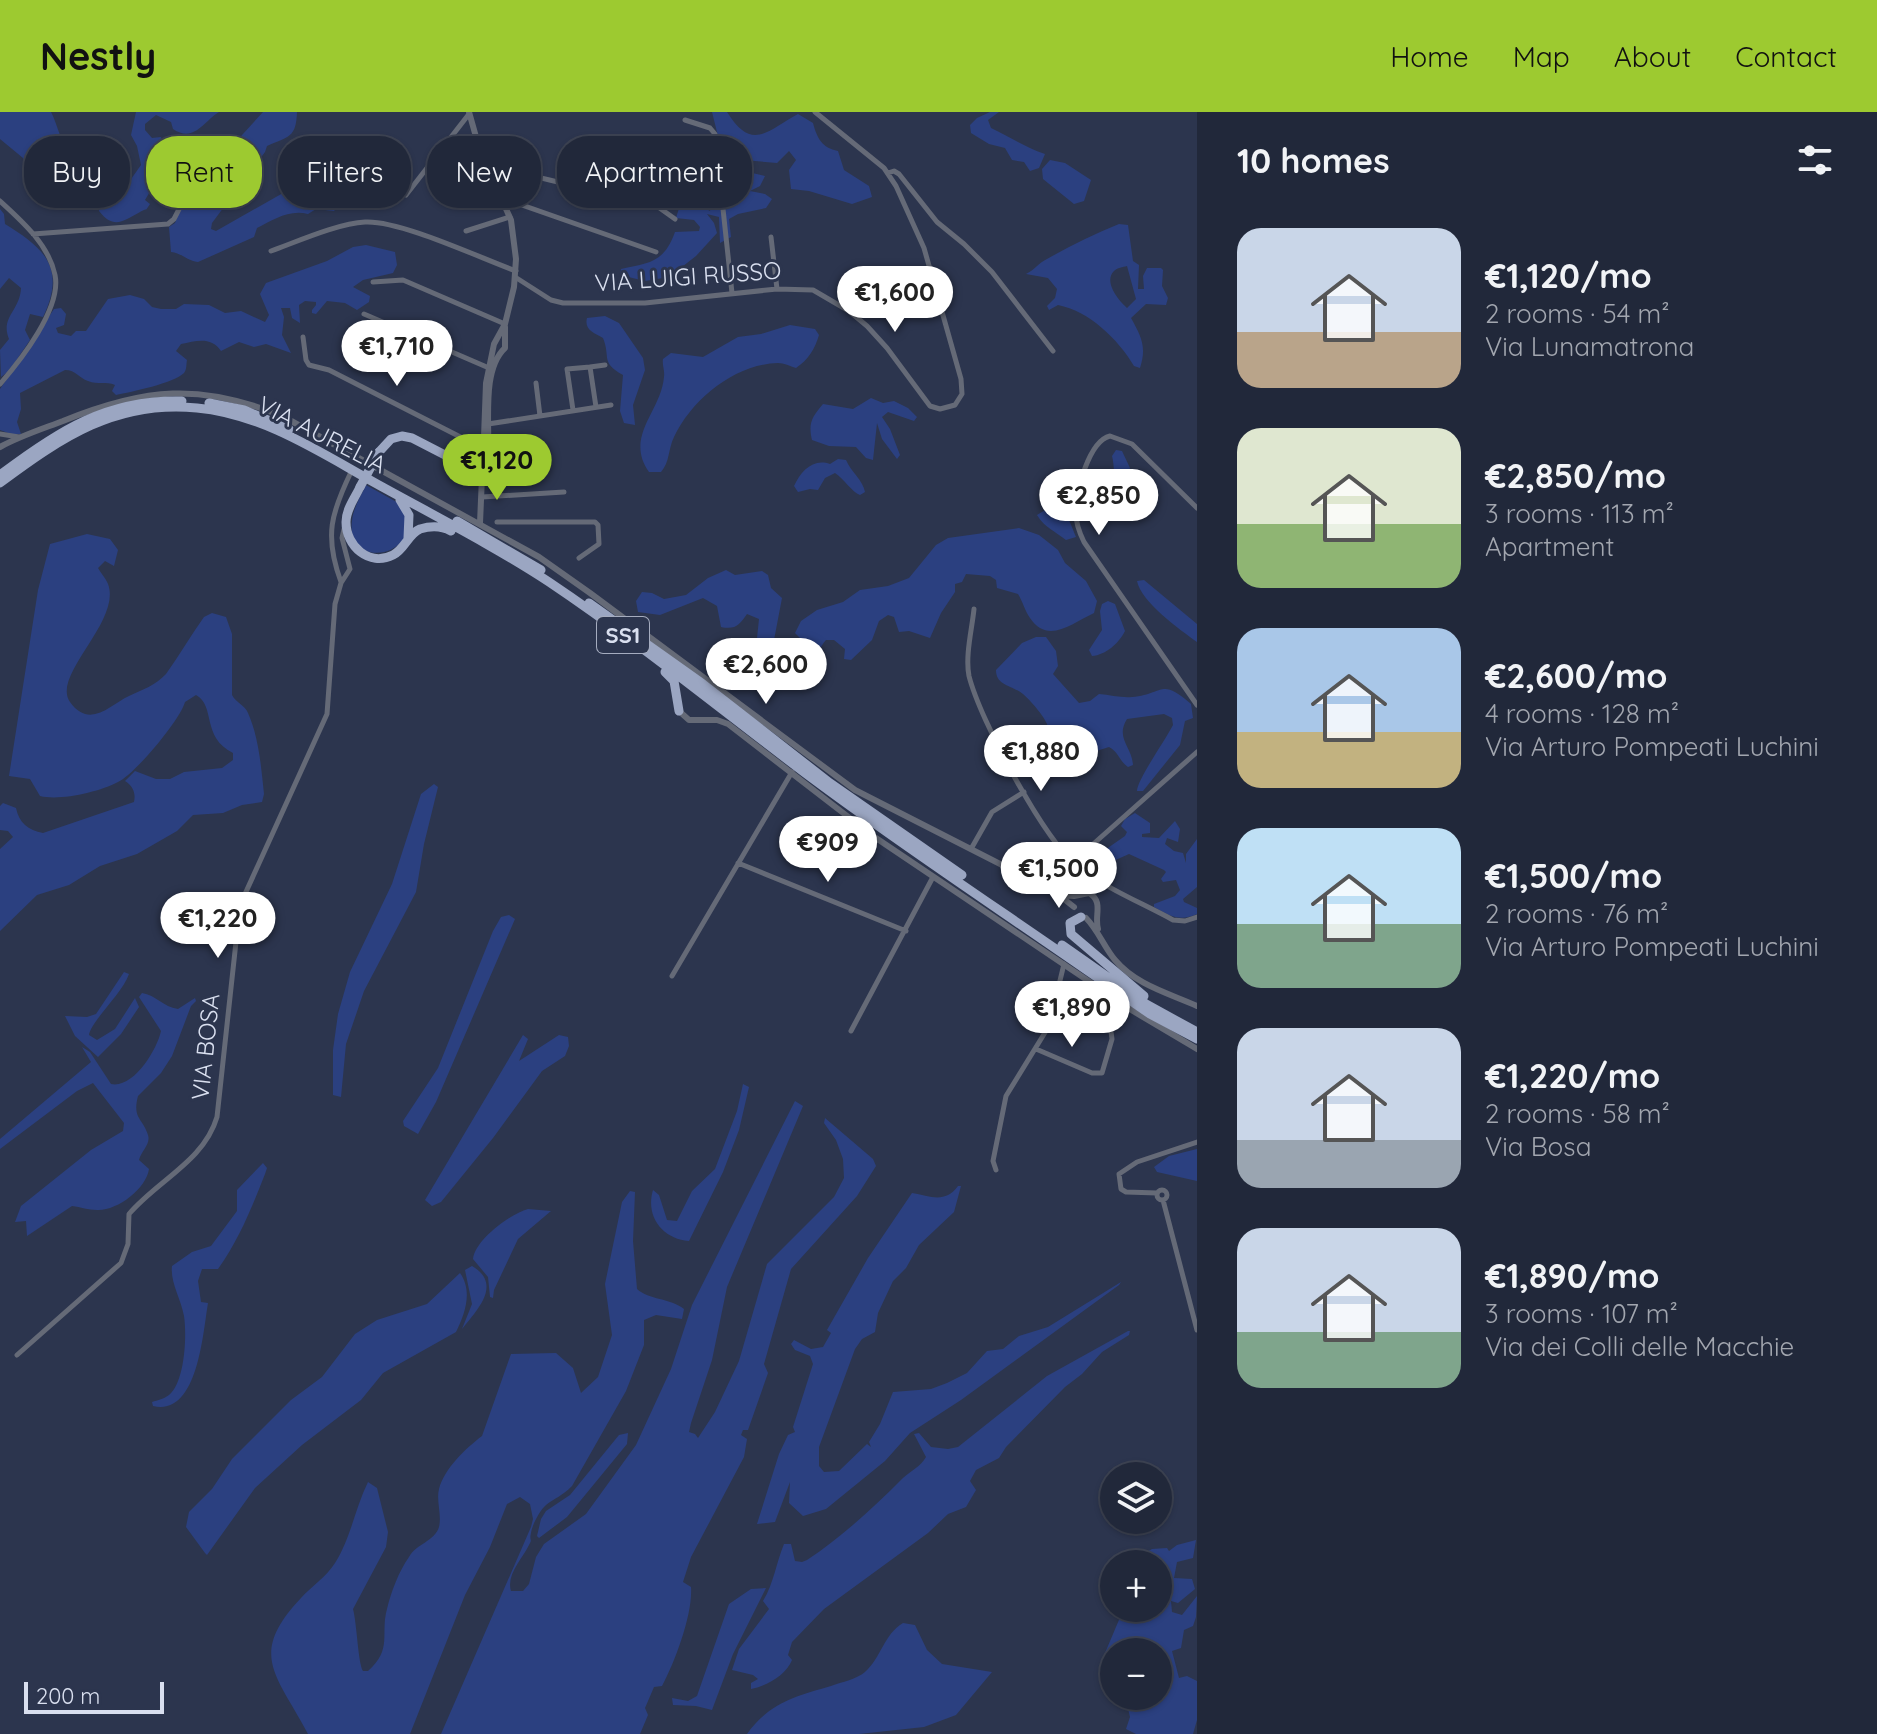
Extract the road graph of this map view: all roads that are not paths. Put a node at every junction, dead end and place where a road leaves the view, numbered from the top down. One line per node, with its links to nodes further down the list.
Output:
1 (815, 112): 5 (street, VIA LUIGI RUSSO)
2 (469, 113): 4 (street); 7 (street)
3 (685, 120): 25 (street)
4 (475, 136)
5 (888, 173): 22 (street, VIA LUIGI RUSSO); 31 (street)
6 (541, 178): 13 (street)
7 (411, 188)
8 (0, 201): 15 (street)
9 (180, 208): 15 (street)
10 (506, 208): 12 (street)
11 (531, 208): 18 (street)
12 (510, 217): 14 (street); 19 (street)
13 (675, 219)
14 (466, 231)
15 (33, 234): 36 (street)
16 (771, 237): 22 (street)
17 (271, 251): 19 (street, VIA LUIGI RUSSO)
18 (656, 252)
19 (516, 274): 21 (street, VIA LUIGI RUSSO); 28 (street)
20 (373, 282): 28 (street)
21 (524, 283): 23 (street, VIA LUIGI RUSSO); 24 (street)
22 (777, 289): 25 (street, VIA LUIGI RUSSO)
23 (537, 291): 25 (street, VIA LUIGI RUSSO); 26 (street)
24 (525, 293)
25 (732, 293)
26 (542, 301)
27 (364, 314): 34 (street)
28 (505, 324): 30 (street)
29 (303, 337): 46 (street)
30 (498, 351): 34 (street); 42 (street)
31 (1053, 351)
32 (605, 365): 33 (street)
33 (590, 367): 38 (street); 39 (street)
34 (489, 368): 46 (street)
35 (536, 383): 41 (street)
36 (0, 384)
37 (611, 405): 38 (street)
38 (596, 407): 39 (street)
39 (573, 410): 41 (street)
40 (74, 416): 44 (street); 49 (highway); 56 (street)
41 (540, 416): 42 (street)
42 (488, 424): 48 (street)
43 (0, 434): 44 (street)
44 (20, 437): 45 (street)
45 (0, 447)
46 (482, 448): 48 (street)
47 (352, 470): 50 (highway, VIA AURELIA / SS1); 52 (highway, VIA AURELIA / SS1); 61 (street, VIA BOSA)
48 (482, 470): 53 (street); 57 (highway, bridge)
49 (0, 472): 88 (highway, VIA AURELIA / SS1)
50 (0, 483)
51 (564, 492): 53 (street)
52 (395, 494): 58 (highway); 59 (highway); 63 (highway, VIA AURELIA / SS1)
53 (482, 497): 56 (street)
54 (1197, 508): 65 (street)
55 (497, 522): 60 (street)
56 (480, 523): 71 (street)
57 (346, 524): 59 (highway); 61 (street, VIA BOSA)
58 (443, 527): 59 (highway); 63 (highway)
59 (408, 539)
60 (579, 558)
61 (341, 583): 95 (street, VIA BOSA)
62 (974, 609): 70 (street)
63 (591, 612): 64 (highway, VIA AURELIA / SS1)
64 (637, 645): 66 (highway); 67 (highway, VIA AURELIA / SS1)
65 (1197, 705)
66 (679, 711): 67 (highway); 69 (street)
67 (731, 716): 89 (highway, VIA AURELIA / SS1)
68 (1197, 752): 72 (street)
69 (792, 772): 73 (street); 74 (street)
70 (1024, 792): 71 (street); 72 (street)
71 (971, 849): 75 (street)
72 (1073, 862): 79 (street)
73 (738, 863): 81 (street); 84 (street)
74 (933, 877): 81 (street); 83 (street)
75 (1055, 892): 76 (street); 77 (street)
76 (1078, 896): 77 (street); 78 (street)
77 (1074, 907): 80 (street)
78 (1097, 912): 80 (street); 82 (street)
79 (1197, 917)
80 (1084, 918): 82 (street); 88 (highway)
81 (906, 931): 87 (street)
82 (1103, 944): 86 (street)
83 (1064, 964): 85 (street); 90 (street)
84 (672, 976)
85 (1101, 990): 90 (street); 91 (street)
86 (1197, 1006)
87 (851, 1031)
88 (1197, 1032)
89 (1197, 1039)
90 (1036, 1049): 93 (street)
91 (1197, 1049)
92 (1197, 1142): 94 (street)
93 (996, 1170)
94 (1197, 1330)
95 (17, 1355)

